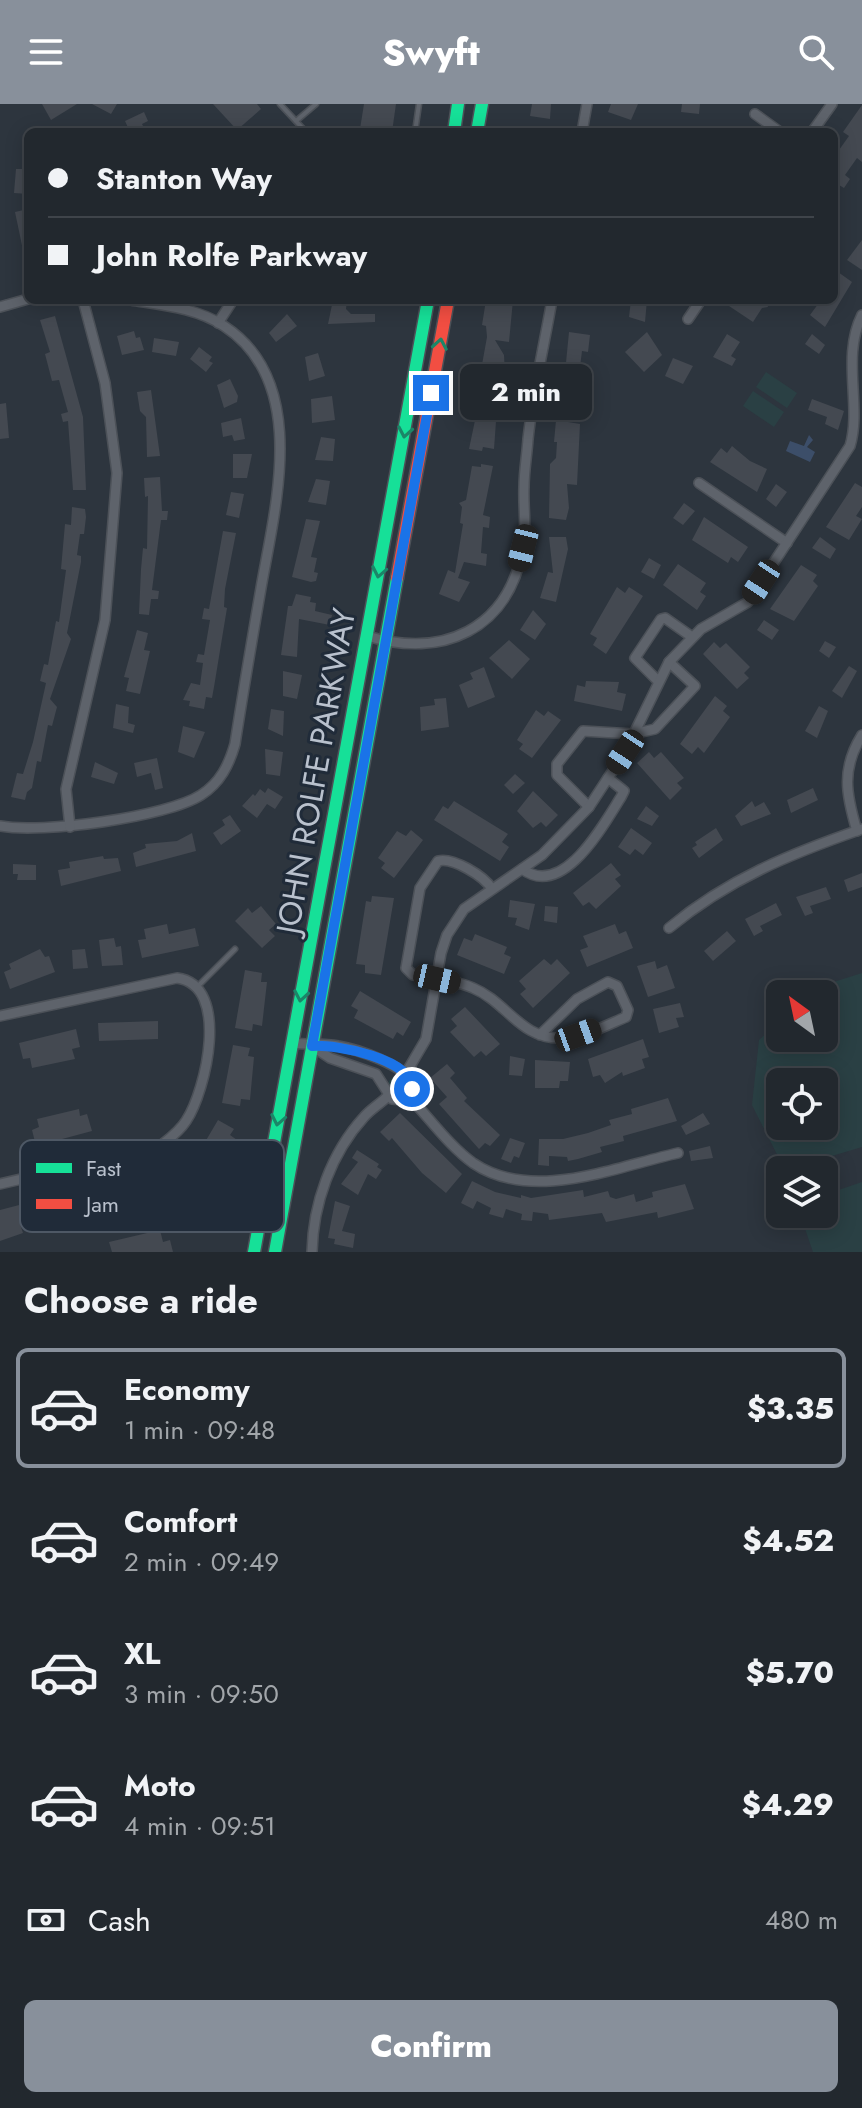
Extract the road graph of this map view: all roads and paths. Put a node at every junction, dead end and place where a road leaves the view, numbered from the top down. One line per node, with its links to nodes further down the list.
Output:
1 (280, 104): 9 (lane)
2 (316, 104): 9 (lane)
3 (419, 104): 11 (lane)
4 (458, 104): 12 (main road)
5 (482, 104): 13 (main road)
6 (587, 104): 14 (street)
7 (832, 104): 16 (street)
8 (755, 114): 15 (street)
9 (296, 121): 10 (lane)
10 (302, 128)
11 (416, 128)
12 (455, 128)
13 (478, 128)
14 (583, 128)
15 (774, 128)
16 (815, 128)
17 (24, 300): 25 (street)
18 (84, 304): 42 (street)
19 (150, 304): 28 (street)
20 (230, 304): 28 (street)
21 (427, 304): 32 (main road, JOHN ROLFE PARKWAY, one-way to 32)
22 (447, 304): 34 (main road, JOHN ROLFE PARKWAY, one-way to 22)
23 (551, 304): 34 (street)
24 (698, 304): 27 (street)
25 (0, 307)
26 (862, 315): 29 (street)
27 (688, 319)
28 (218, 323): 42 (street)
29 (859, 328): 31 (street)
30 (699, 483): 31 (street)
31 (787, 543): 33 (street)
32 (367, 636): 34 (street); 52 (main road, JOHN ROLFE PARKWAY, one-way to 52)
33 (692, 637): 35 (street); 36 (street)
34 (386, 641): 53 (main road, JOHN ROLFE PARKWAY)
35 (669, 662): 36 (street); 37 (street)
36 (657, 680): 37 (street)
37 (633, 734): 39 (street); 40 (street)
38 (862, 735): 43 (street)
39 (608, 778): 40 (street); 44 (street)
40 (589, 807): 44 (street)
41 (0, 826): 42 (street)
42 (70, 827)
43 (860, 830): 46 (street)
44 (522, 869): 45 (street)
45 (492, 889): 48 (street); 48 (street)
46 (669, 928)
47 (235, 949): 49 (lane)
48 (437, 979): 51 (street); 54 (street)
49 (197, 987): 50 (street); 57 (street)
50 (0, 1016)
51 (540, 1035): 51 (street)
52 (293, 1043): 53 (street); 58 (main road, JOHN ROLFE PARKWAY, one-way to 58)
53 (312, 1046): 54 (street); 55 (street); 62 (main road, JOHN ROLFE PARKWAY)
54 (406, 1073): 56 (street)
55 (388, 1096): 56 (street); 67 (street)
56 (408, 1096): 59 (street)
57 (165, 1140)
58 (275, 1140)
59 (678, 1153)
60 (20, 1180): 61 (street)
61 (0, 1184)
62 (284, 1202)
63 (258, 1232): 65 (main road, JOHN ROLFE PARKWAY, one-way to 65)
64 (279, 1232): 66 (main road, JOHN ROLFE PARKWAY)
65 (254, 1252)
66 (275, 1252)
67 (312, 1252)

